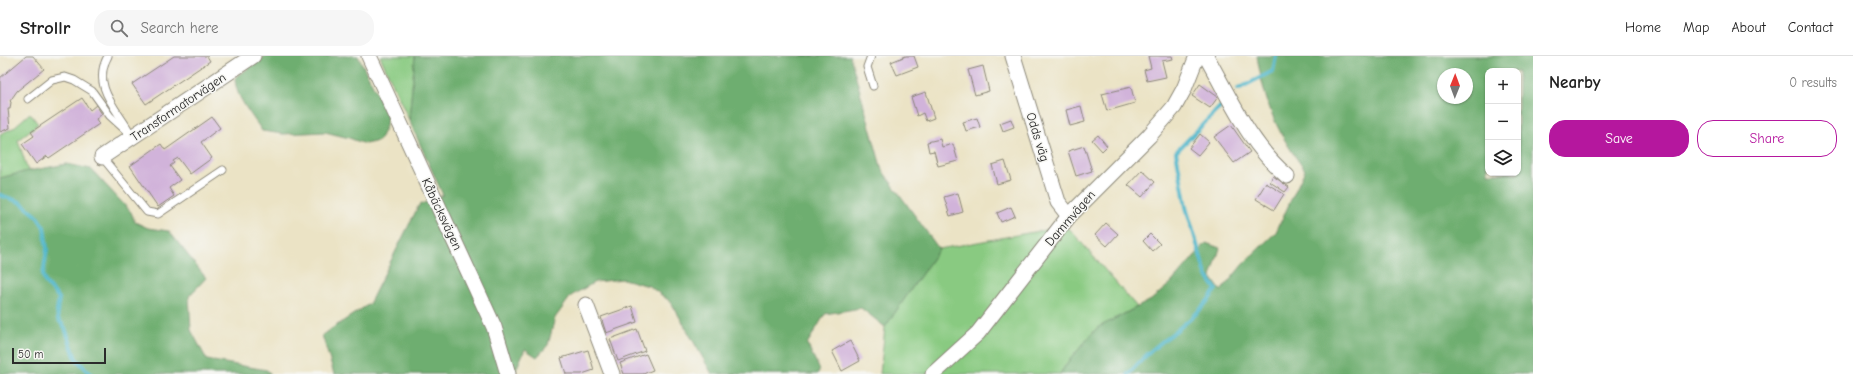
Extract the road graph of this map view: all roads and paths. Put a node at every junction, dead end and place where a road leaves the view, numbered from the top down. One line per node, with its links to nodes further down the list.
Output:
1 (108, 56): 10 (lane)
2 (253, 56): 10 (street, Transformatorvägen)
3 (369, 56): 16 (street, Kåbäcksvägen)
4 (871, 56): 8 (lane)
5 (1013, 56): 14 (street, Odds väg)
6 (1197, 56): 14 (street, Dammvägen)
7 (1206, 56): 13 (street)
8 (873, 86)
9 (28, 99): 10 (lane)
10 (133, 137): 11 (street, Transformatorvägen)
11 (102, 157): 12 (lane)
12 (223, 170)
13 (1287, 176)
14 (1069, 216): 18 (street, Dammvägen)
15 (586, 305): 17 (street)
16 (508, 374)
17 (612, 374)
18 (933, 374)

